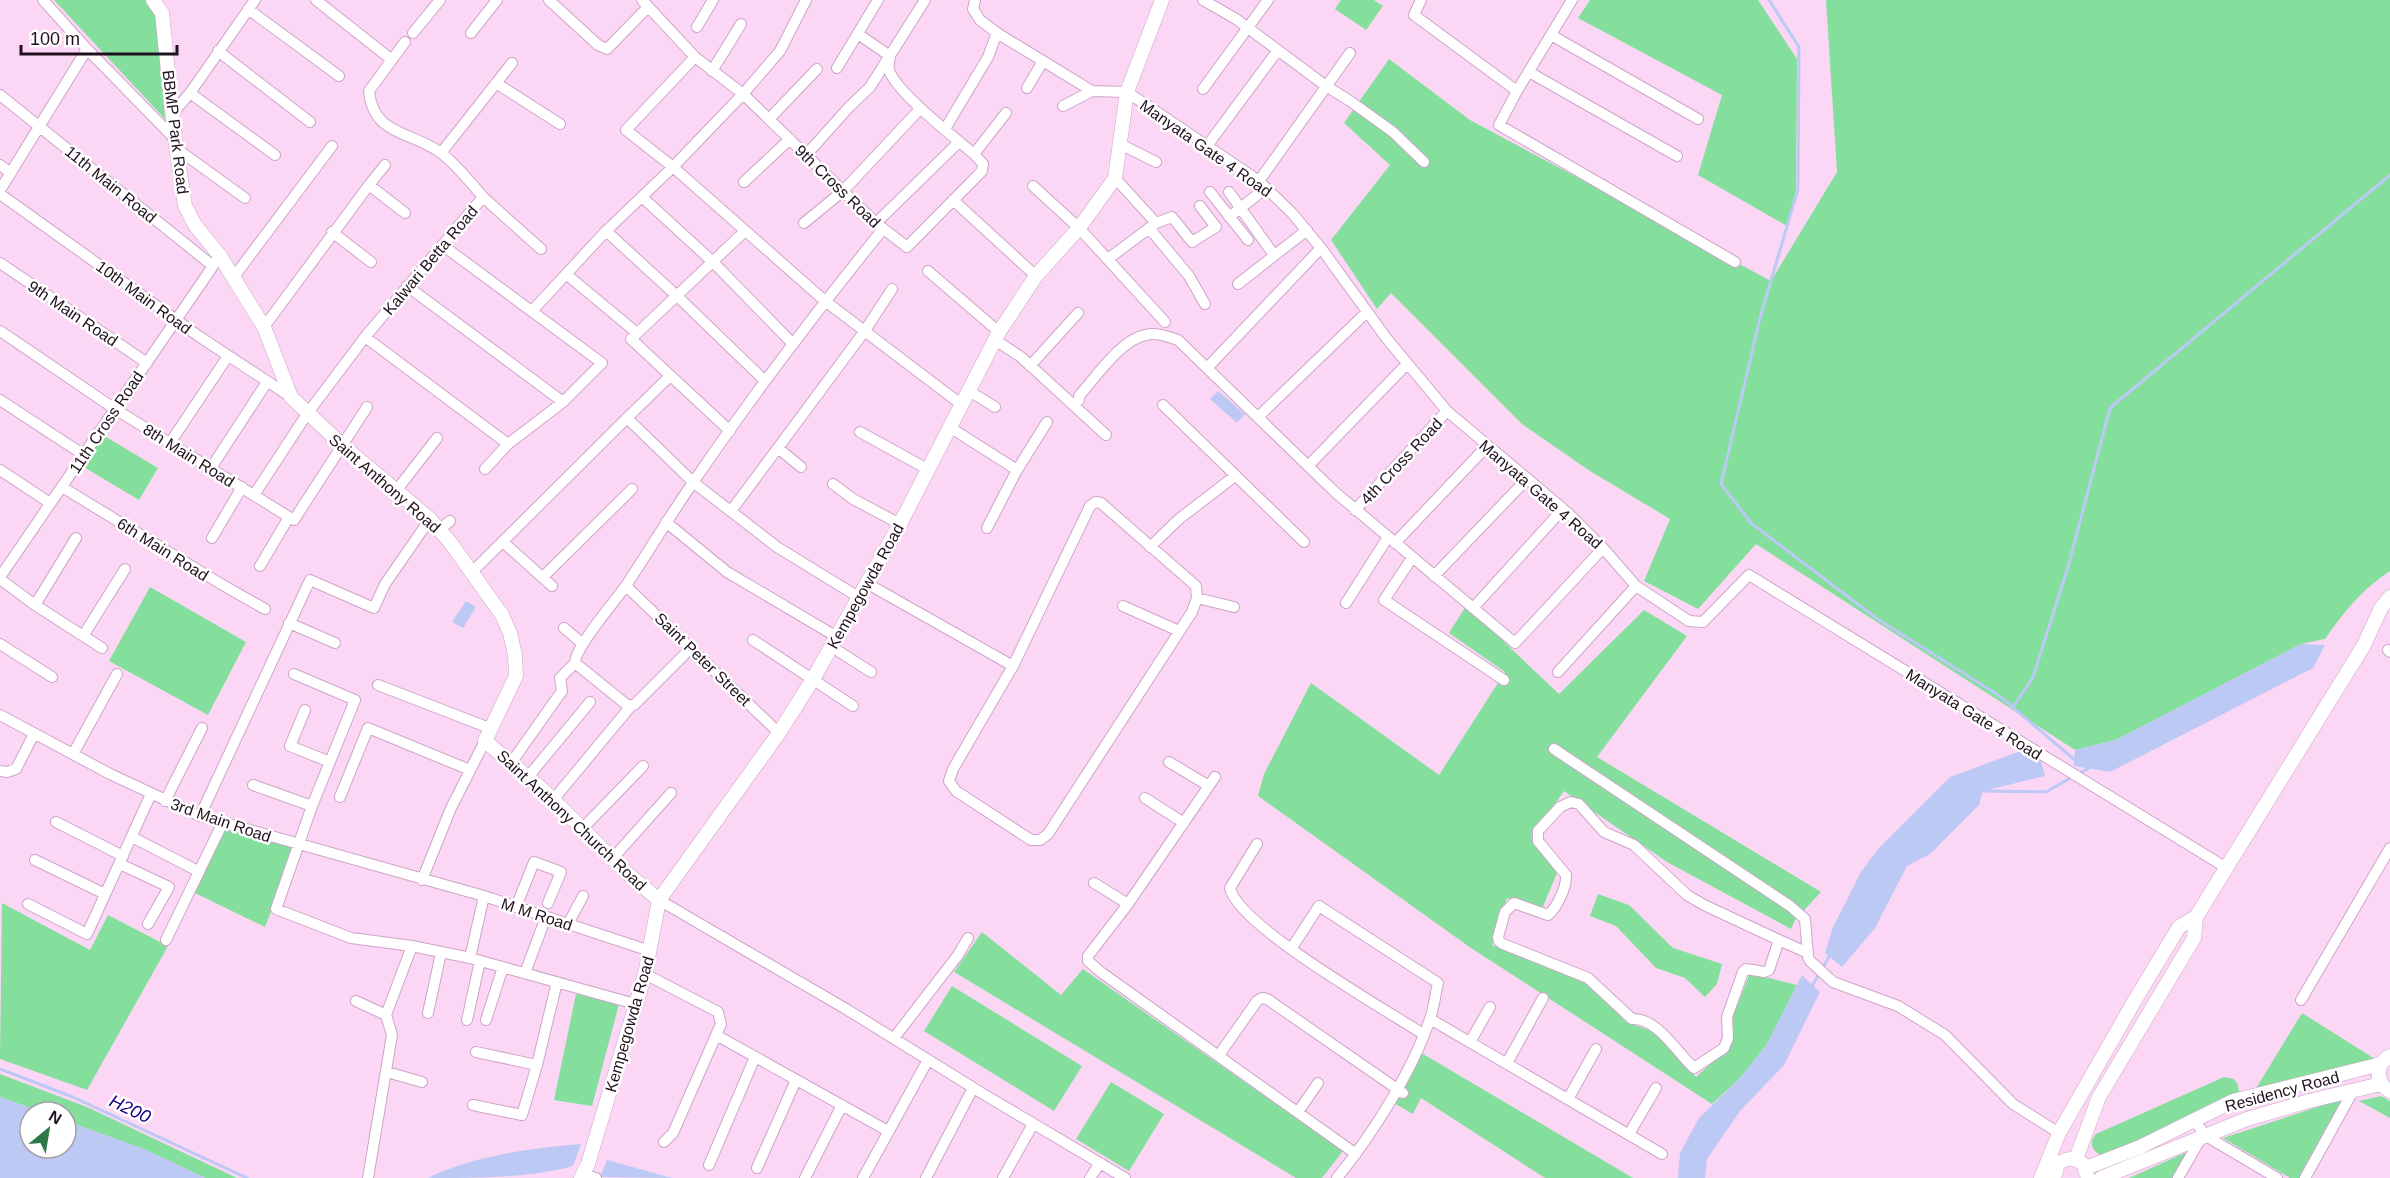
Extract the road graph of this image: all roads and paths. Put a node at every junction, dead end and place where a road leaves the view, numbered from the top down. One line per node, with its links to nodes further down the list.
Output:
1 (43, 0): 28 (street)
2 (153, 0): 54 (street, BBMP Park Road)
3 (316, 0): 34 (street)
4 (440, 0): 22 (street)
5 (497, 0): 23 (street)
6 (549, 0): 17 (street)
7 (714, 0): 20 (street)
8 (806, 0): 50 (street)
9 (878, 0): 25 (street)
10 (925, 0): 32 (street)
11 (975, 0): 24 (street)
12 (1162, 0): 48 (street, Kempegowda Road)
13 (1203, 0): 21 (street)
14 (1268, 0): 21 (street)
15 (1421, 0): 47 (street)
16 (1572, 0): 26 (street)
17 (645, 3): 33 (street, 9th Cross Road)
18 (252, 4): 30 (street); 41 (street)
19 (741, 24): 39 (street)
20 (697, 27)
21 (1248, 28): 29 (street); 45 (street)
22 (413, 33)
23 (471, 33)
24 (997, 33): 35 (street); 61 (street)
25 (858, 34): 32 (street); 37 (street)
26 (1551, 35): 40 (street); 57 (street)
27 (405, 42): 34 (street, Kalwari Betta Road)
28 (87, 50): 60 (street); 64 (street)
29 (1278, 50): 43 (street); 67 (street)
30 (218, 51): 49 (street); 58 (street)
31 (1350, 53): 43 (street)
32 (890, 56): 53 (street); 69 (street)
33 (695, 57): 39 (street, 9th Cross Road); 77 (street)
34 (392, 60): 68 (street, Kalwari Betta Road)
35 (1043, 61): 44 (street); 46 (street)
36 (512, 63): 42 (street)
37 (837, 68)
38 (817, 69): 56 (street)
39 (712, 71): 50 (street, 9th Cross Road)
40 (1529, 72): 47 (street); 72 (street)
41 (339, 76)
42 (496, 83): 59 (street); 68 (street)
43 (1326, 86): 74 (street); 82 (street)
44 (1027, 88)
45 (1203, 89)
46 (1092, 91): 48 (street); 52 (street)
47 (1517, 91): 113 (street)
48 (1127, 92): 65 (street, Kempegowda Road); 67 (street, Manyata Gate 4 Road)
49 (190, 93): 54 (street); 71 (street)
50 (743, 94): 56 (street, 9th Cross Road); 77 (street)
51 (0, 95): 60 (street, 11th Main Road)
52 (1063, 106)
53 (920, 109): 61 (street); 84 (street)
54 (172, 113): 64 (street, BBMP Park Road)
55 (1006, 113): 70 (street)
56 (770, 119): 62 (street, 9th Cross Road)
57 (1698, 119)
58 (310, 123)
59 (560, 124)
60 (39, 127): 78 (street); 110 (street, 11th Main Road)
61 (945, 129): 63 (street)
62 (790, 139): 69 (street, 9th Cross Road); 80 (street)
63 (959, 142): 70 (street); 98 (street)
64 (176, 144): 90 (street); 110 (street, BBMP Park Road)
65 (1120, 144): 73 (street); 79 (street, Kempegowda Road)
66 (332, 146): 118 (street)
67 (1207, 146): 82 (street, Manyata Gate 4 Road)
68 (441, 153): 88 (street, Kalwari Betta Road)
69 (807, 154): 84 (street, 9th Cross Road)
70 (974, 154): 91 (street)
71 (275, 155)
72 (1677, 156)
73 (1156, 162)
74 (1424, 162)
75 (0, 165): 78 (street)
76 (385, 165): 81 (street)
77 (673, 167): 89 (street); 102 (street)
78 (11, 173): 85 (street)
79 (1115, 178): 97 (street); 99 (street, Kempegowda Road)
80 (744, 182)
81 (369, 185): 94 (street); 103 (street)
82 (1263, 185): 93 (street); 100 (street, Manyata Gate 4 Road)
83 (1033, 186): 99 (street)
84 (843, 191): 96 (street); 98 (street, 9th Cross Road)
85 (0, 192): 128 (street, 10th Main Road)
86 (1210, 192): 95 (street)
87 (1229, 192): 93 (street)
88 (483, 197): 105 (street, Kalwari Betta Road); 107 (street)
89 (642, 197): 101 (street); 112 (street)
90 (245, 198)
91 (953, 200): 98 (street, 9th Cross Road); 117 (street)
92 (1200, 206): 97 (street)
93 (1242, 207): 95 (street); 108 (street)
94 (405, 213)
95 (1229, 217): 104 (street)
96 (804, 223)
97 (1153, 225): 109 (street); 124 (street)
98 (880, 226): 123 (street)
99 (1079, 228): 109 (street); 117 (street, Kempegowda Road)
100 (1306, 230): 106 (street, Manyata Gate 4 Road); 108 (street)
101 (606, 231): 116 (street); 122 (street)
102 (745, 231): 112 (street); 123 (street)
103 (332, 232): 111 (street); 130 (street)
104 (1248, 240)
105 (442, 244): 120 (street, Kalwari Betta Road); 125 (street)
106 (1322, 248): 126 (street, Manyata Gate 4 Road); 141 (street)
107 (541, 249)
108 (1274, 255): 119 (street)
109 (1108, 259): 129 (street)
110 (216, 261): 118 (street, Saint Anthony Road); 128 (street, 11th Cross Road)
111 (371, 262)
112 (713, 262): 122 (street); 136 (street)
113 (1736, 262)
114 (0, 263): 138 (street, 9th Main Road)
115 (928, 271): 134 (street)
116 (566, 274): 125 (street); 133 (street)
117 (1036, 276): 134 (street, Kempegowda Road)
118 (233, 278): 130 (street, Saint Anthony Road)
119 (1238, 284)
120 (407, 286): 135 (street, Kalwari Betta Road); 148 (street)
121 (892, 289): 132 (street)
122 (677, 296): 133 (street); 143 (street)
123 (825, 301): 132 (street); 136 (street)
124 (1205, 304)
125 (532, 311): 148 (street)
126 (1367, 312): 139 (street, Manyata Gate 4 Road); 157 (street)
127 (1078, 314): 140 (street)
128 (176, 320): 137 (street, 10th Main Road); 138 (street, 11th Cross Road)
129 (1164, 322)
130 (264, 327): 146 (street, Saint Anthony Road)
131 (0, 331): 154 (street, 8th Main Road)
132 (864, 332): 149 (street); 169 (street)
133 (638, 333): 142 (street)
134 (997, 336): 140 (street); 145 (street, Kempegowda Road)
135 (365, 338): 156 (street, Kalwari Betta Road); 166 (street)
136 (793, 344): 143 (street)
137 (228, 356): 144 (street, 10th Main Road); 165 (street)
138 (147, 363): 154 (street, 11th Cross Road)
139 (1407, 364): 155 (street, Manyata Gate 4 Road); 171 (street)
140 (1030, 366): 150 (street)
141 (1207, 368): 150 (street); 157 (street)
142 (670, 376): 158 (street); 161 (street)
143 (765, 381): 161 (street)
144 (267, 382): 146 (street, 10th Main Road); 173 (street)
145 (969, 391): 149 (street, Kempegowda Road); 153 (street)
146 (291, 397): 156 (street, Saint Anthony Road)
147 (0, 400): 170 (street)
148 (562, 402): 166 (street)
149 (962, 405): 160 (street, Kempegowda Road)
150 (1074, 405): 163 (street)
151 (1163, 405): 178 (street)
152 (368, 407): 167 (street)
153 (995, 407)
154 (115, 409): 165 (street, 8th Main Road); 170 (street, 11th Cross Road)
155 (1447, 411): 168 (street, Manyata Gate 4 Road); 189 (street, 4th Cross Road)
156 (307, 414): 167 (street, Saint Anthony Road); 186 (street, Kalwari Betta Road)
157 (1259, 416): 171 (street)
158 (627, 418): 180 (street); 199 (street)
159 (1047, 422): 177 (street)
160 (951, 428): 176 (street, Kempegowda Road); 177 (street)
161 (730, 431): 180 (street)
162 (860, 432): 176 (street)
163 (1106, 435)
164 (437, 438): 185 (street)
165 (170, 443): 173 (street, 8th Main Road)
166 (508, 444): 174 (street)
167 (342, 445): 185 (street, Saint Anthony Road); 191 (street)
168 (1487, 446): 179 (street, Manyata Gate 4 Road); 198 (street)
169 (778, 448): 172 (street); 190 (street)
170 (84, 455): 182 (street, 11th Cross Road)
171 (1308, 466): 189 (street)
172 (801, 467)
173 (211, 468): 183 (street, 8th Main Road)
174 (485, 469)
175 (0, 470): 187 (street)
176 (929, 470): 194 (street, Kempegowda Road)
177 (1017, 470): 195 (street)
178 (1235, 476): 200 (street); 201 (street)
179 (1527, 479): 188 (street, Manyata Gate 4 Road); 207 (street)
180 (693, 482): 190 (street); 193 (street)
181 (833, 484): 194 (street)
182 (62, 487): 187 (street, 11th Cross Road); 222 (street, 6th Main Road)
183 (242, 487): 186 (street, 8th Main Road); 197 (street)
184 (632, 489): 208 (street)
185 (396, 491): 192 (street, Saint Anthony Road)
186 (254, 495): 191 (street, 8th Main Road)
187 (50, 503): 209 (street, 11th Cross Road)
188 (1563, 509): 202 (street, Manyata Gate 4 Road); 221 (street)
189 (1355, 510): 198 (street)
190 (731, 511): 215 (street)
191 (289, 517): 204 (street)
192 (437, 519): 206 (street, Saint Anthony Road); 223 (street)
193 (666, 522): 212 (street); 228 (street)
194 (900, 524): 210 (street, Kempegowda Road)
195 (987, 528)
196 (76, 538): 218 (street)
197 (213, 538)
198 (1391, 540): 203 (street); 217 (street)
199 (503, 542): 206 (street); 208 (street)
200 (1304, 542)
201 (1150, 547): 216 (street); 235 (street)
202 (1604, 548): 213 (street, Manyata Gate 4 Road); 221 (street)
203 (1413, 558): 207 (street); 242 (street)
204 (261, 566)
205 (125, 569): 226 (street)
206 (472, 572): 252 (street, Saint Anthony Road)
207 (1434, 576): 221 (street)
208 (543, 577): 211 (street)
209 (0, 578): 218 (street)
210 (868, 584): 215 (street, Kempegowda Road); 235 (street)
211 (552, 586)
212 (626, 586): 231 (street); 233 (street, Saint Peter Street)
213 (1636, 586): 237 (street); 282 (street, Manyata Gate 4 Road)
214 (2390, 597): 282 (street)
215 (860, 598): 228 (street, Kempegowda Road)
216 (1197, 598): 220 (street); 225 (street)
217 (1346, 603)
218 (35, 605): 226 (street)
219 (1123, 606): 225 (street)
220 (1234, 607)
221 (1473, 608)
222 (265, 609)
223 (289, 623): 229 (street); 270 (street)
224 (564, 628): 231 (street)
225 (1179, 631): 235 (street)
226 (83, 636): 232 (street)
227 (753, 640): 241 (street)
228 (835, 642): 236 (street); 241 (street, Kempegowda Road)
229 (335, 643)
230 (0, 644): 240 (street)
231 (583, 644): 234 (street)
232 (102, 648)
233 (691, 648): 245 (street); 250 (street, Saint Peter Street)
234 (575, 663): 245 (street); 257 (street)
235 (1013, 666)
236 (872, 672)
237 (1558, 672)
238 (117, 674): 254 (street)
239 (294, 674): 255 (street)
240 (52, 677)
241 (813, 679): 246 (street); 250 (street, Kempegowda Road)
242 (1504, 680)
243 (378, 685): 252 (street)
244 (590, 702): 261 (street)
245 (631, 706): 267 (street)
246 (853, 706)
247 (305, 710): 255 (street)
248 (0, 716): 251 (street, 3rd Main Road)
249 (202, 728): 268 (street)
250 (779, 733): 289 (street, Kempegowda Road)
251 (34, 734): 254 (street, 3rd Main Road); 260 (street)
252 (488, 735): 257 (street, Saint Anthony Church Road); 259 (street, Saint Anthony Road)
253 (1554, 748): 305 (street)
254 (73, 754): 264 (street, 3rd Main Road)
255 (330, 762): 269 (street)
256 (1169, 762): 273 (street)
257 (511, 763): 261 (street, Saint Anthony Church Road)
258 (642, 766): 274 (street)
259 (470, 770): 265 (street); 284 (street, Saint Anthony Road)
260 (0, 771)
261 (528, 777): 267 (street, Saint Anthony Church Road)
262 (254, 785): 269 (street)
263 (671, 793): 279 (street)
264 (151, 794): 268 (street, 3rd Main Road); 275 (street)
265 (340, 797)
266 (1145, 798): 273 (street)
267 (553, 800): 274 (street, Saint Anthony Church Road)
268 (165, 801): 270 (street, 3rd Main Road)
269 (312, 806): 277 (street)
270 (200, 816): 272 (street, 3rd Main Road)
271 (57, 822): 281 (street)
272 (223, 822): 277 (street, 3rd Main Road); 299 (street)
273 (1184, 823): 292 (street)
274 (582, 829): 279 (street, Saint Anthony Church Road)
275 (132, 837): 281 (street); 283 (street)
276 (1257, 844): 302 (street)
277 (299, 845): 284 (street, 3rd Main Road); 301 (street)
278 (2390, 849): 312 (street)
279 (613, 858): 289 (street, Saint Anthony Church Road)
280 (35, 860): 286 (street)
281 (121, 860): 286 (street); 296 (street)
282 (2225, 867): 295 (street)
283 (194, 869)
284 (422, 880): 287 (street, M M Road)
285 (1094, 883): 292 (street)
286 (105, 894): 291 (street)
287 (484, 896): 293 (street, M M Road); 306 (street)
288 (583, 896): 297 (street)
289 (659, 900): 303 (street, Kempegowda Road); 323 (street)
290 (548, 903): 293 (street)
291 (28, 904)
292 (1128, 904): 327 (street)
293 (516, 907): 294 (street, M M Road)
294 (546, 917): 297 (street, M M Road); 308 (street)
295 (2196, 917): 351 (street); 359 (street)
296 (148, 924)
297 (568, 924): 303 (street, M M Road)
298 (968, 938): 323 (street)
299 (166, 939)
300 (1779, 940): 300 (street); 305 (street)
301 (412, 946): 304 (street); 317 (street)
302 (1290, 949): 318 (street); 321 (street)
303 (650, 951): 309 (street, Kempegowda Road)
304 (441, 953): 306 (street); 316 (street)
305 (1809, 957): 351 (street)
306 (475, 960): 307 (street); 319 (street)
307 (503, 967): 308 (street); 320 (street)
308 (525, 973): 310 (street)
309 (645, 974): 314 (street, Kempegowda Road); 322 (street)
310 (557, 982): 314 (street); 332 (street)
311 (1544, 998): 331 (street)
312 (2301, 1000)
313 (356, 1001): 317 (street)
314 (635, 1004): 361 (street, Kempegowda Road)
315 (1490, 1007): 324 (street)
316 (428, 1013)
317 (386, 1015): 333 (street)
318 (1430, 1018): 321 (street); 324 (street)
319 (467, 1020)
320 (486, 1020)
321 (1423, 1034): 340 (street)
322 (716, 1035): 328 (street); 354 (street)
323 (894, 1038): 329 (street)
324 (1470, 1042): 331 (street)
325 (1596, 1049): 343 (street)
326 (476, 1052): 332 (street)
327 (1219, 1054): 340 (street); 346 (street)
328 (755, 1057): 334 (street); 358 (street)
329 (927, 1059): 337 (street); 350 (street)
330 (2385, 1060): 339 (street); 342 (street, Residency Road)
331 (1507, 1063): 343 (street)
332 (537, 1065): 344 (street)
333 (387, 1072): 335 (street); 362 (street)
334 (796, 1080): 345 (street); 360 (street)
335 (422, 1082)
336 (1318, 1083): 346 (street)
337 (973, 1088): 349 (street); 365 (street)
338 (1656, 1088): 352 (street)
339 (2386, 1088): 341 (street, Residency Road)
340 (1400, 1091): 355 (street)
341 (2353, 1091): 347 (street, Residency Road); 375 (street)
342 (2245, 1098): 347 (street); 348 (street, Residency Road)
343 (1568, 1099): 352 (street)
344 (473, 1105)
345 (842, 1106): 350 (street); 363 (street)
346 (1298, 1112): 355 (street)
347 (2247, 1119): 353 (street, Residency Road)
348 (2194, 1120): 353 (street); 359 (street, Residency Road)
349 (1033, 1124): 357 (street); 366 (street)
350 (888, 1131): 364 (street)
351 (2059, 1133): 359 (street); 370 (street)
352 (1629, 1134): 356 (street)
353 (2203, 1137): 372 (street, Residency Road); 373 (street); 374 (street)
354 (664, 1142)
355 (1356, 1154): 369 (street)
356 (1662, 1154)
357 (1100, 1163): 367 (street); 368 (street)
358 (709, 1166)
359 (2078, 1167): 371 (street)
360 (757, 1168)
361 (587, 1174)
362 (368, 1178)
363 (805, 1178)
364 (863, 1178)
365 (926, 1178)
366 (1003, 1178)
367 (1090, 1178)
368 (1125, 1178)
369 (1337, 1178)
370 (2041, 1178)
371 (2054, 1178)
372 (2101, 1178)
373 (2178, 1178)
374 (2277, 1178)
375 (2305, 1178)

